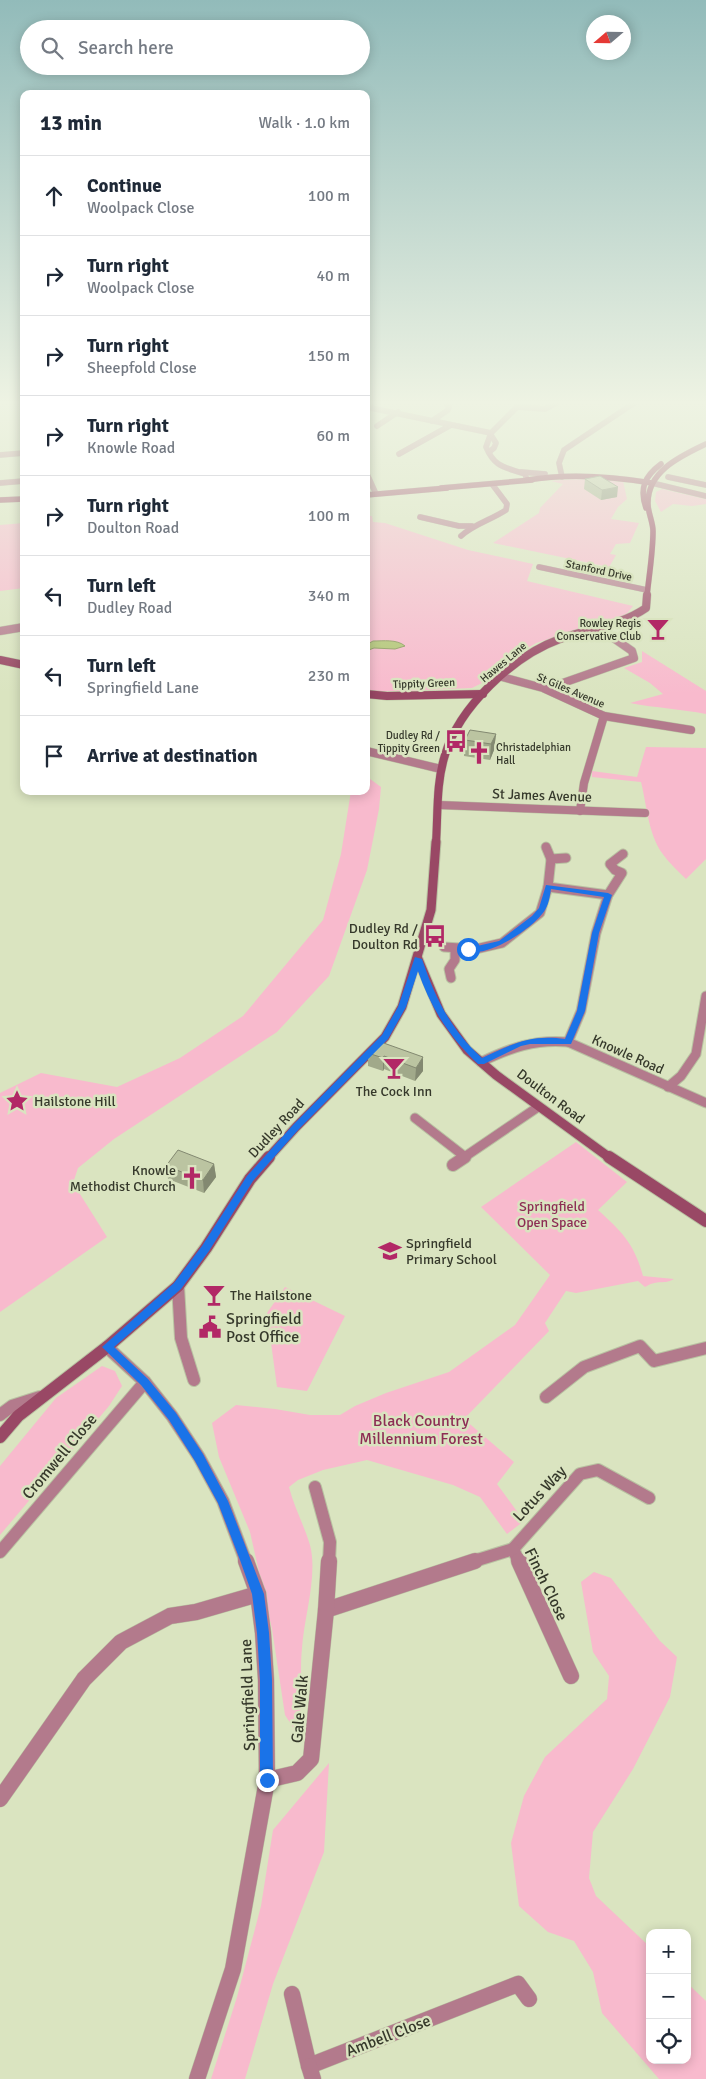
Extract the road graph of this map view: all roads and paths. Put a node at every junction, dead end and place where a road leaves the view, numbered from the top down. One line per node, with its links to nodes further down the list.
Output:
1 (503, 500): 6 (street)
2 (643, 500): 4 (main road, Hawes Lane)
3 (648, 500): 4 (main road, Hawes Lane)
4 (650, 515): 9 (main road, Hawes Lane)
5 (420, 517): 6 (street)
6 (472, 526): 7 (street)
7 (461, 536)
8 (543, 570): 9 (street, Stanford Drive)
9 (647, 590): 11 (main road, Hawes Lane)
10 (20, 628): 12 (street)
11 (599, 628): 15 (main road, Hawes Lane); 16 (street)
12 (0, 631)
13 (0, 660): 14 (main road)
14 (20, 664)
15 (502, 677): 18 (main road, Hawes Lane); 19 (street, St Giles Avenue)
16 (560, 684)
17 (370, 694): 18 (main road, Tippity Green)
18 (483, 694): 22 (main road, Dudley Road)
19 (604, 716): 20 (street, St Giles Avenue); 24 (street)
20 (691, 730)
21 (370, 751): 22 (street)
22 (441, 768): 23 (main road, Dudley Road)
23 (439, 805): 24 (street, St James Avenue); 34 (main road, Dudley Road)
24 (580, 810): 25 (street, St James Avenue)
25 (644, 813)
26 (546, 847): 29 (street)
27 (623, 854): 31 (street)
28 (566, 858): 29 (street)
29 (551, 859): 30 (street)
30 (548, 887): 31 (street); 33 (street)
31 (608, 895): 37 (street)
32 (444, 947): 33 (street)
33 (455, 949): 35 (street)
34 (418, 959): 38 (main road, Doulton Road); 46 (main road, Dudley Road)
35 (451, 978)
36 (706, 996): 39 (street)
37 (568, 1042): 38 (street, Knowle Road); 39 (street, Knowle Road)
38 (481, 1062): 41 (main road, Doulton Road)
39 (668, 1086): 40 (street, Knowle Road)
40 (706, 1103)
41 (538, 1107): 43 (street); 45 (main road, Doulton Road)
42 (415, 1118): 43 (street)
43 (464, 1156): 44 (street)
44 (453, 1165)
45 (706, 1221)
46 (178, 1286): 47 (main road, Dudley Road); 49 (street)
47 (107, 1347): 50 (street, Springfield Lane); 51 (main road, Dudley Road)
48 (706, 1348): 52 (street)
49 (194, 1380)
50 (145, 1382): 58 (street, Cromwell Close); 59 (street, Springfield Lane)
51 (41, 1397): 53 (street); 54 (main road, Dudley Road)
52 (546, 1397)
53 (0, 1415)
54 (0, 1437)
55 (315, 1487): 60 (street, Gale Walk)
56 (649, 1498): 57 (street, Lotus Way)
57 (513, 1549): 60 (street, Finch Close); 61 (street, Finch Close)
58 (0, 1552)
59 (258, 1594): 62 (street, Springfield Lane); 63 (street)
60 (326, 1610): 62 (street, Gale Walk)
61 (571, 1676)
62 (267, 1780): 67 (street, Springfield Lane)
63 (0, 1799)
64 (292, 1994): 66 (street, Ambell Close)
65 (529, 1999): 66 (street, Ambell Close)
66 (311, 2072)
67 (197, 2079)

